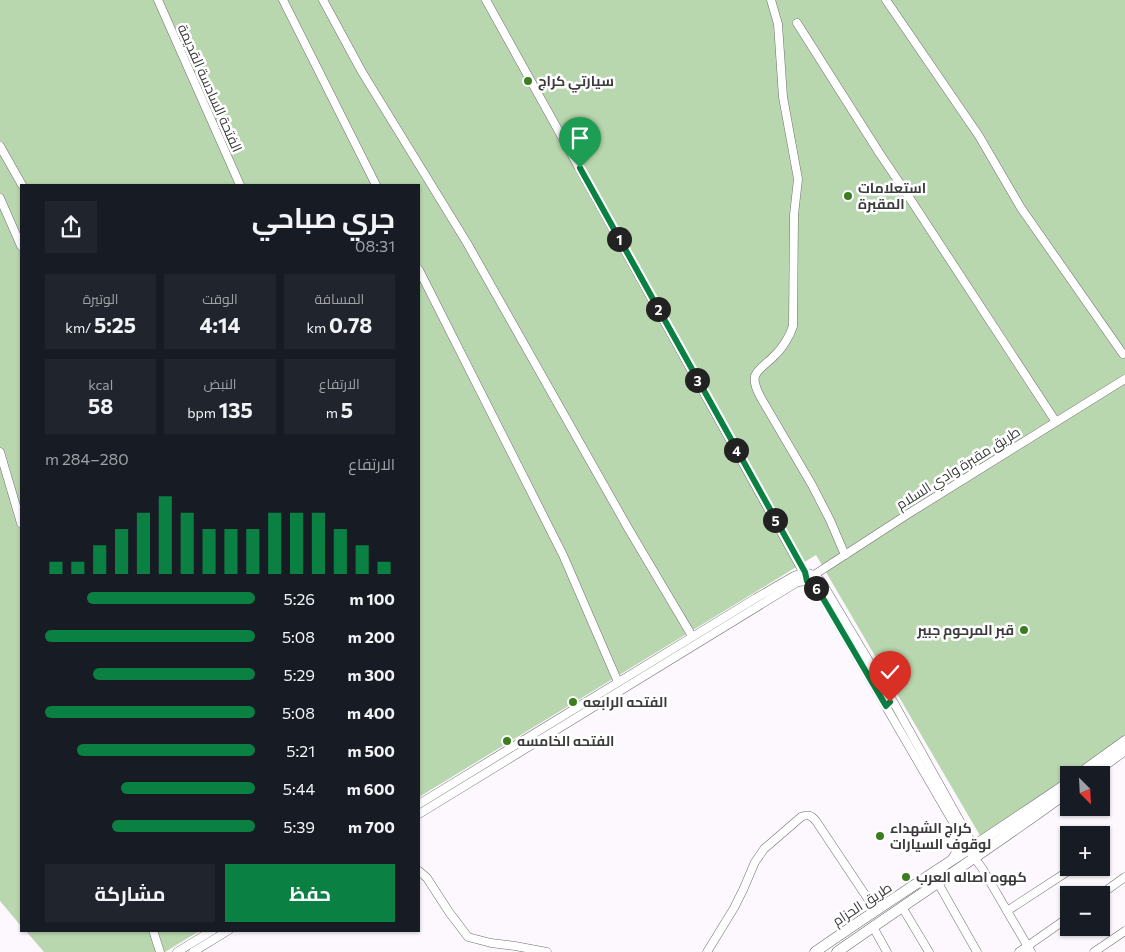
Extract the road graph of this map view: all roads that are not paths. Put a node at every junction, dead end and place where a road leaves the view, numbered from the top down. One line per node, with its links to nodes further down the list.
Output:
1 (158, 0): 10 (street, الفتحة السادسة القديمة)
2 (283, 0): 11 (street)
3 (323, 0): 24 (street)
4 (486, 0): 21 (street)
5 (771, 0): 20 (street)
6 (886, 0): 15 (street)
7 (797, 23): 17 (street)
8 (0, 146): 9 (street)
9 (21, 184)
10 (240, 184)
11 (375, 184)
12 (0, 198): 13 (street)
13 (20, 244)
14 (420, 272): 27 (street)
15 (1123, 354)
16 (1125, 379): 17 (street, طريق مقبرة وادي السلام)
17 (1056, 422): 20 (street, طريق مقبرة وادي السلام)
18 (0, 452): 19 (street)
19 (20, 520)
20 (845, 555): 22 (street, طريق مقبرة وادي السلام)
21 (805, 572): 22 (street); 23 (street); 24 (street)
22 (814, 575): 23 (street, طريق مقبرة وادي السلام); 28 (street)
23 (807, 581): 25 (street); 29 (street)
24 (692, 636): 25 (street)
25 (649, 668): 26 (street)
26 (632, 678): 27 (street); 33 (street)
27 (618, 682): 33 (street)
28 (888, 692): 29 (street); 30 (street)
29 (880, 697): 30 (street)
30 (890, 705): 41 (street); 42 (street)
31 (1125, 741): 35 (main road)
32 (1125, 750): 36 (main road)
33 (508, 754): 34 (street)
34 (493, 763): 39 (street); 40 (street)
35 (1090, 766)
36 (1103, 766)
37 (1060, 788): 42 (main road)
38 (1060, 797): 42 (main road)
39 (420, 803)
40 (420, 813)
41 (961, 837): 42 (street); 43 (main road)
42 (974, 852): 43 (main road, طريق الحزام); 47 (main road, طريق الحزام); 51 (street)
43 (953, 860): 50 (main road, طريق الحزام)
44 (420, 872): 63 (street)
45 (1061, 876): 51 (street)
46 (1125, 877): 48 (street)
47 (938, 883): 49 (main road, طريق الحزام); 69 (street)
48 (1110, 888)
49 (902, 907): 53 (main road, طريق الحزام); 68 (street)
50 (876, 911): 64 (street); 65 (main road, طريق الحزام)
51 (1007, 911): 60 (street)
52 (1060, 924): 60 (street)
53 (873, 927): 59 (main road, طريق الحزام); 67 (street)
54 (1125, 931): 71 (street)
55 (154, 932): 61 (street)
56 (211, 932): 58 (street)
57 (225, 932): 58 (street)
58 (195, 947): 62 (street)
59 (849, 948): 66 (main road, طريق الحزام)
60 (1029, 949): 70 (street)
61 (160, 952)
62 (178, 952)
63 (547, 952)
64 (708, 952)
65 (815, 952)
66 (837, 952)
67 (887, 952)
68 (929, 952)
69 (977, 952)
70 (1019, 952)
71 (1094, 952)

